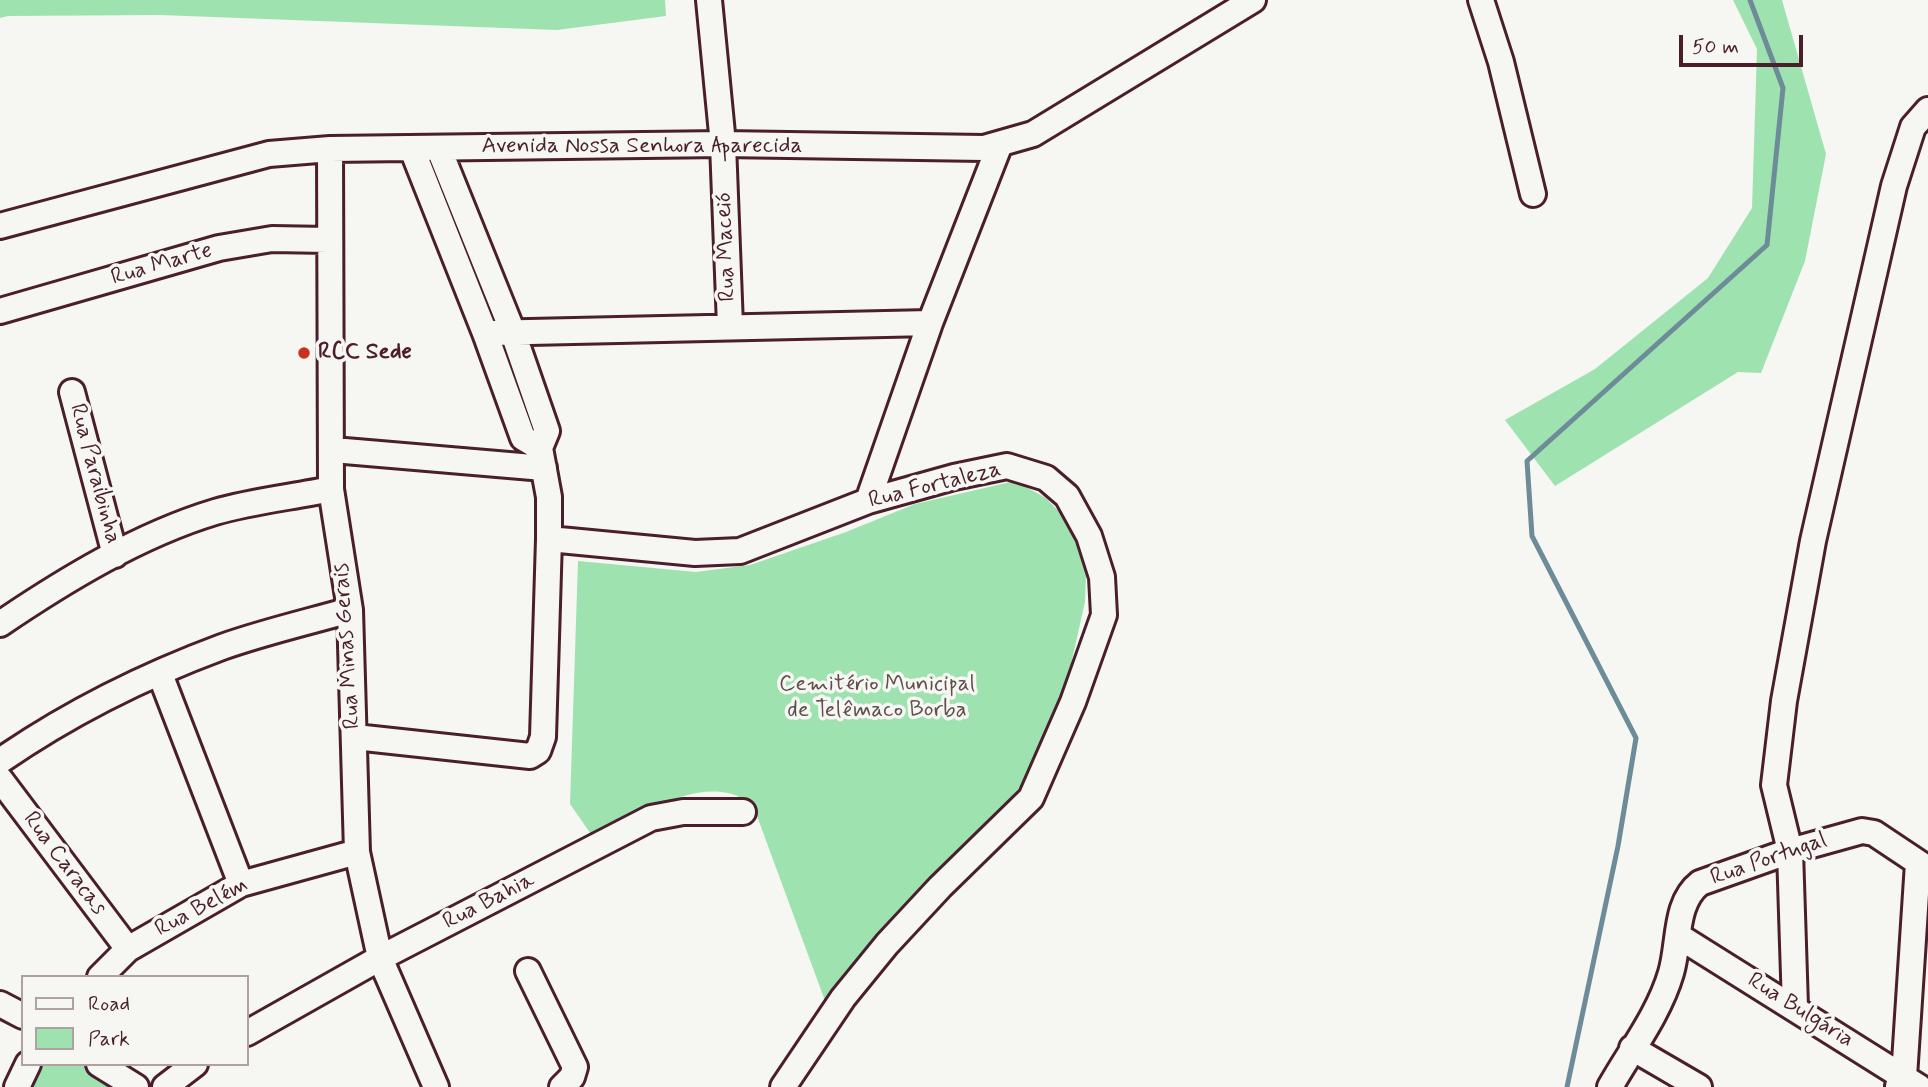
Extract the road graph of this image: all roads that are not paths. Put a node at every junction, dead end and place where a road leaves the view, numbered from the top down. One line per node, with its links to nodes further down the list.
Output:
1 (709, 0): 5 (street, Rua Maceió)
2 (1253, 0): 6 (street, Avenida Nossa Senhora Aparecida)
3 (1481, 0): 10 (street)
4 (1928, 110): 32 (street)
5 (723, 144): 6 (street, Avenida Nossa Senhora Aparecida); 9 (street, Avenida Nossa Senhora Aparecida); 15 (street, Rua Maceió)
6 (1000, 144): 14 (street)
7 (330, 149): 8 (street, Avenida Nossa Senhora Aparecida); 11 (street, Avenida Nossa Senhora Aparecida); 12 (street, Rua Minas Gerais)
8 (412, 149): 9 (street, Avenida Nossa Senhora Aparecida); 17 (street)
9 (439, 149): 16 (street)
10 (1533, 194)
11 (0, 226)
12 (328, 240): 13 (street, Rua Marte); 19 (street, Rua Minas Gerais)
13 (0, 311)
14 (929, 323): 15 (street); 22 (street)
15 (730, 326): 16 (street)
16 (512, 330): 17 (street); 20 (street)
17 (485, 333): 20 (street)
18 (72, 392): 24 (street, Rua Paraibinha)
19 (332, 450): 20 (street); 21 (street, Rua Minas Gerais)
20 (542, 458): 23 (street)
21 (331, 489): 24 (street); 25 (street, Rua Minas Gerais)
22 (868, 501): 23 (street, Rua Fortaleza); 55 (street, Rua Fortaleza)
23 (549, 539): 28 (street)
24 (115, 555): 26 (street)
25 (350, 610): 27 (street); 28 (street, Rua Minas Gerais)
26 (0, 624)
27 (160, 674): 29 (street); 35 (street)
28 (355, 737): 33 (street, Rua Minas Gerais)
29 (0, 761)
30 (0, 779): 37 (street, Rua Caracas)
31 (743, 812): 38 (street, Rua Bahia)
32 (1790, 851): 34 (street, Rua Portugal); 36 (street, Rua Portugal); 42 (street)
33 (357, 852): 35 (street, Rua Belém); 38 (street, Rua Minas Gerais)
34 (1923, 866): 49 (street)
35 (241, 884): 37 (street, Rua Belém)
36 (1680, 937): 42 (street, Rua Bulgária); 45 (street, Rua Portugal)
37 (128, 949): 40 (street, Rua Belém)
38 (380, 958): 44 (street, Rua Bahia); 53 (street, Rua Minas Gerais)
39 (528, 971): 54 (street)
40 (102, 975)
41 (0, 1004): 43 (street)
42 (1794, 1007): 49 (street, Rua Bulgária)
43 (21, 1015)
44 (248, 1031)
45 (1632, 1048): 56 (street, Rua Portugal); 57 (street)
46 (27, 1066): 50 (street)
47 (102, 1066): 51 (street)
48 (192, 1066): 52 (street)
49 (1907, 1084)
50 (17, 1087)
51 (135, 1087)
52 (166, 1087)
53 (436, 1087)
54 (562, 1087)
55 (783, 1087)
56 (1610, 1087)
57 (1699, 1087)

